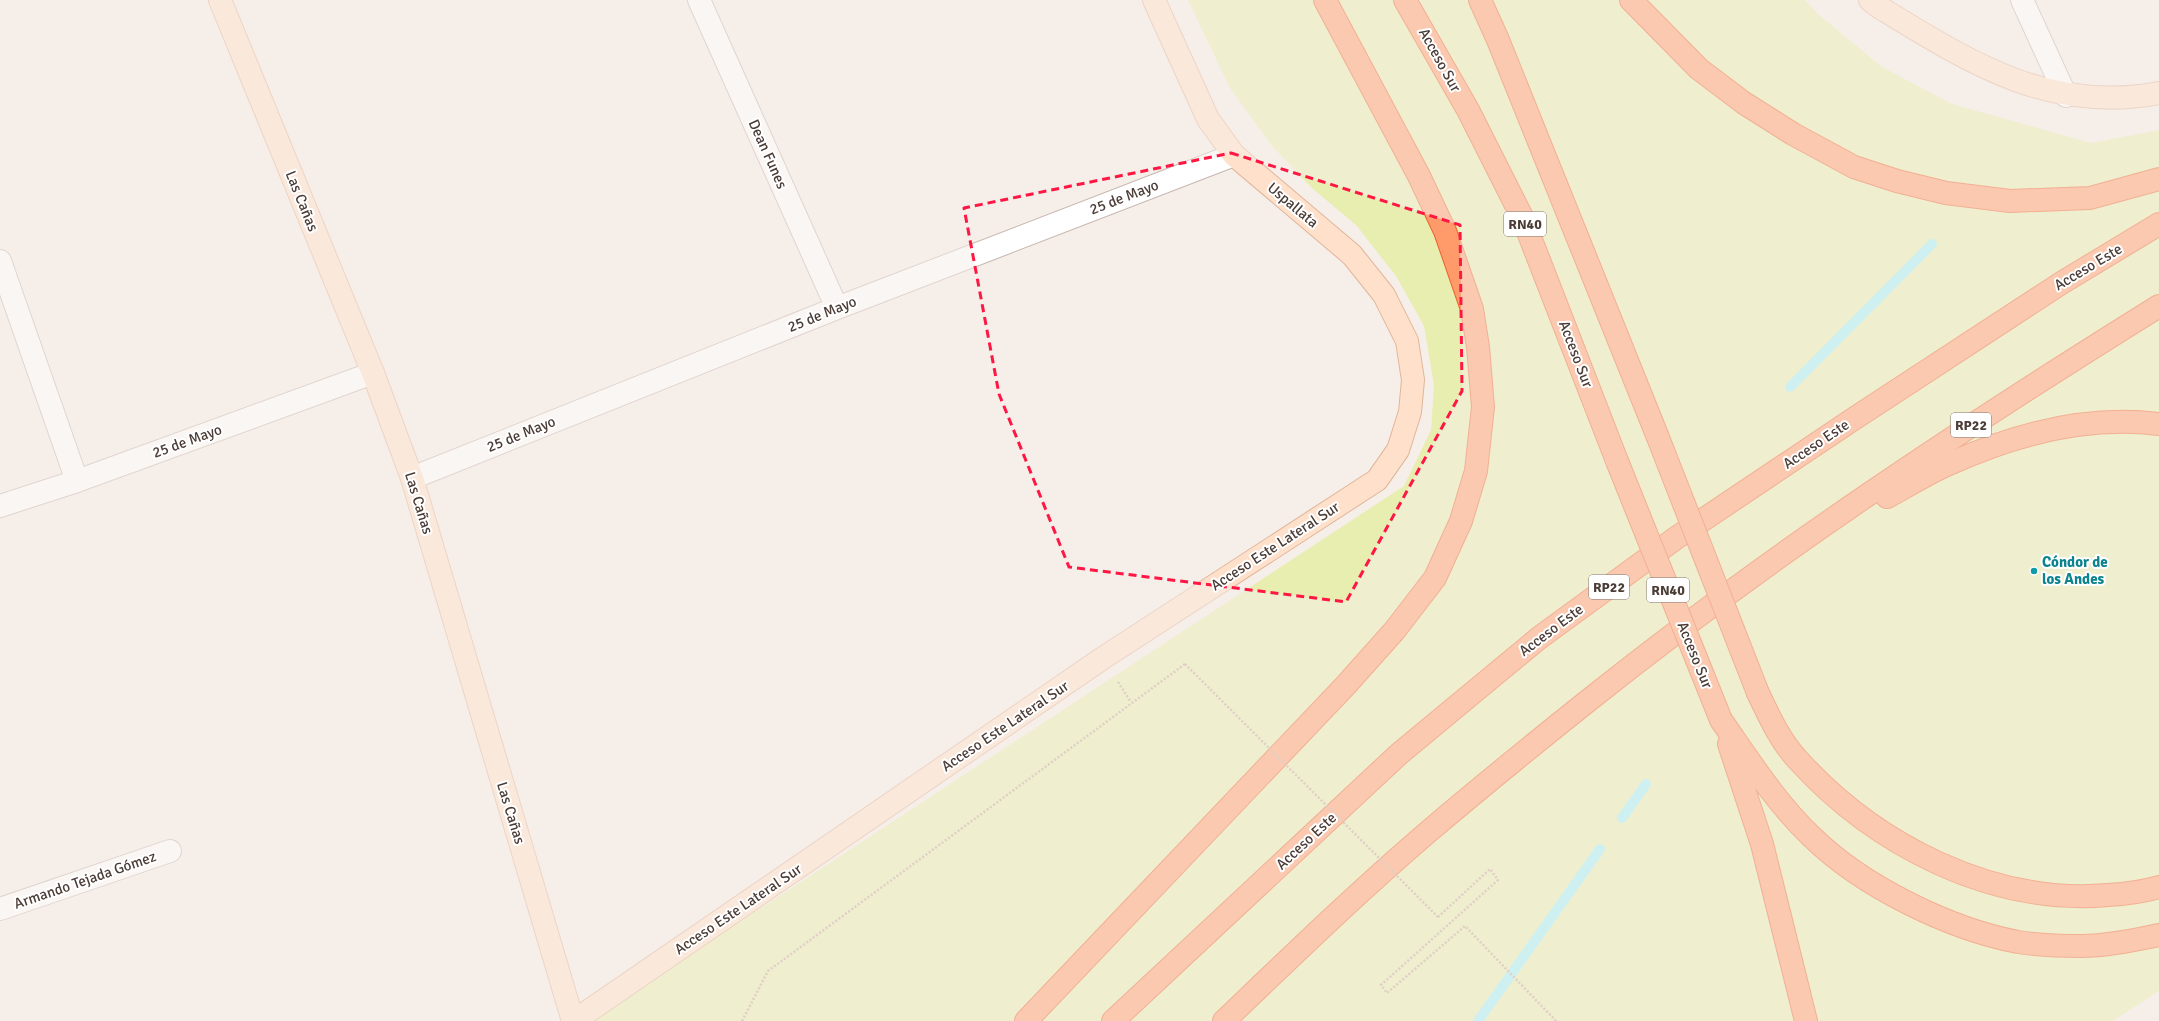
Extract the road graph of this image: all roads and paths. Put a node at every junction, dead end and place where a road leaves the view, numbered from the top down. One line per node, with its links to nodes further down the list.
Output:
1 (220, 0): 18 (street, Las Cañas)
2 (699, 0): 17 (street, Dean Funes)
3 (1154, 0): 12 (street, Uspallata)
4 (1325, 0): 32 (highway)
5 (1406, 0): 25 (highway, Acceso Sur / RN40, bridge)
6 (1480, 0): 27 (highway, RN40, bridge)
7 (1631, 0): 13 (highway)
8 (1870, 0): 11 (street)
9 (2022, 0): 11 (street)
10 (2159, 93): 11 (street)
11 (2066, 96)
12 (1234, 155): 17 (street, 25 de Mayo); 19 (street, Uspallata)
13 (2159, 180)
14 (2159, 224): 33 (highway, Acceso Este / RP22)
15 (0, 261): 22 (street)
16 (2159, 306): 24 (highway, RP22)
17 (837, 308): 21 (street, 25 de Mayo)
18 (373, 373): 21 (street, Las Cañas); 22 (street, 25 de Mayo)
19 (1410, 412): 30 (street, Acceso Este Lateral Sur)
20 (2159, 424): 24 (highway)
21 (412, 478): 30 (street, Las Cañas)
22 (77, 481): 23 (street, 25 de Mayo)
23 (0, 506)
24 (1788, 551): 34 (highway, RP22)
25 (1721, 720): 29 (highway); 36 (highway)
26 (170, 851): 28 (street, Armando Tejada Gómez)
27 (2159, 887)
28 (0, 909)
29 (2159, 935)
30 (574, 1021)
31 (742, 1021): 35 (path, bridge)
32 (1026, 1021)
33 (1113, 1021)
34 (1224, 1021)
35 (1556, 1021)
36 (1806, 1021)

